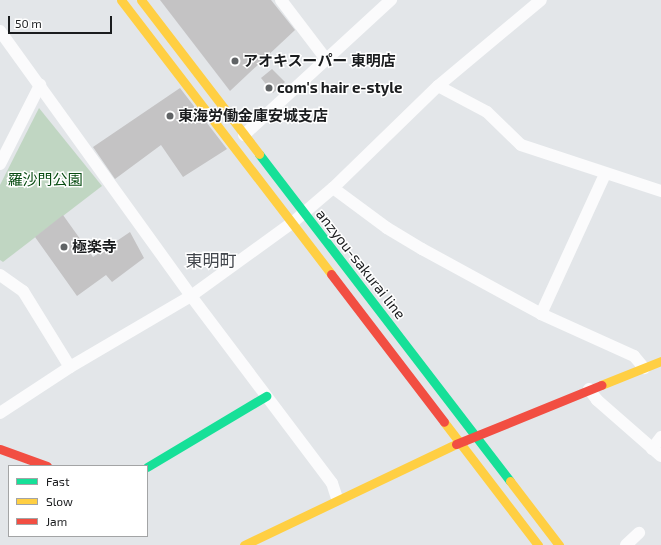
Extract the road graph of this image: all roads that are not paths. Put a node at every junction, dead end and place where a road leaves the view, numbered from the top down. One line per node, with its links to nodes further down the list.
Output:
1 (121, 0): 16 (main road, anzyou-sakurai line)
2 (141, 0): 10 (main road, anzyou-sakurai line)
3 (281, 0): 7 (street)
4 (391, 0): 7 (street)
5 (541, 0): 9 (street)
6 (0, 31): 8 (street)
7 (326, 59): 10 (street)
8 (40, 85): 11 (street); 18 (street)
9 (438, 86): 12 (street); 13 (street)
10 (244, 135): 15 (main road, anzyou-sakurai line)
11 (0, 164)
12 (605, 174): 14 (street); 19 (street)
13 (333, 188): 15 (street); 19 (street)
14 (661, 191)
15 (304, 214): 16 (street); 26 (main road, anzyou-sakurai line)
16 (292, 223): 18 (street); 28 (main road, anzyou-sakurai line)
17 (0, 275): 21 (street)
18 (191, 296): 21 (street); 24 (street)
19 (541, 314): 22 (street)
20 (661, 361): 22 (main road)
21 (70, 367): 25 (street)
22 (644, 368): 23 (main road)
23 (590, 389): 26 (main road); 30 (street)
24 (266, 396): 32 (main road); 33 (street)
25 (0, 413)
26 (475, 435): 28 (main road); 38 (main road, anzyou-sakurai line)
27 (661, 437): 30 (street)
28 (458, 443): 33 (main road); 37 (main road, anzyou-sakurai line)
29 (0, 449): 31 (main road)
30 (656, 453)
31 (44, 465)
32 (148, 466)
33 (337, 498): 35 (main road)
34 (639, 533): 39 (street)
35 (256, 542): 36 (main road)
36 (244, 545)
37 (538, 545)
38 (559, 545)
39 (626, 545)

